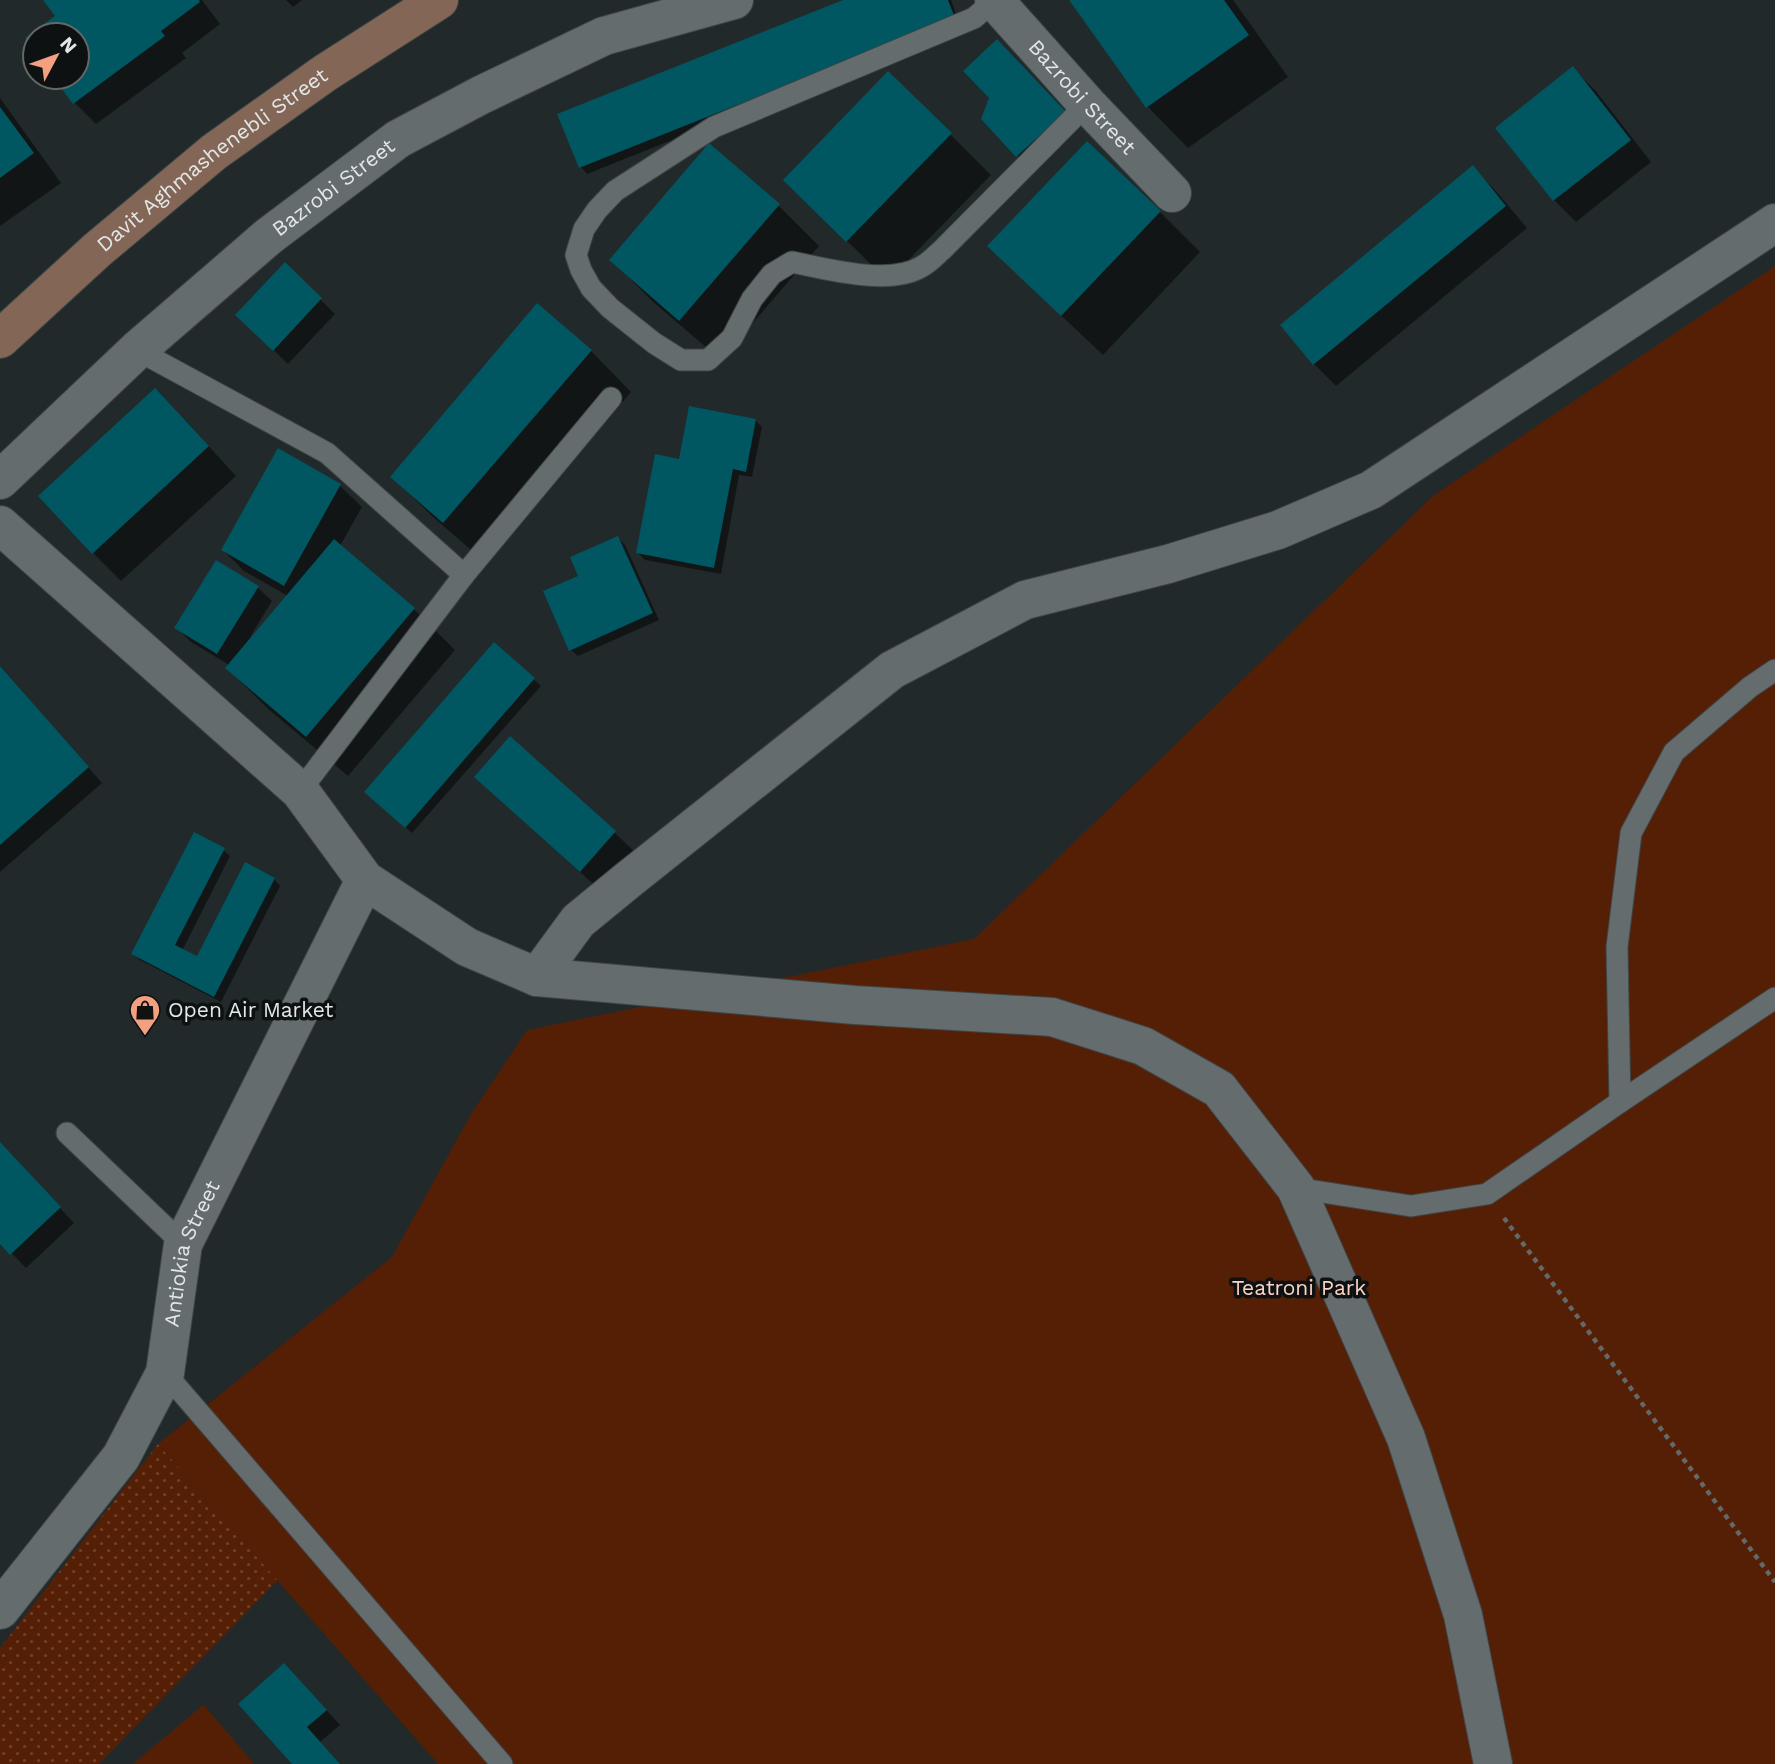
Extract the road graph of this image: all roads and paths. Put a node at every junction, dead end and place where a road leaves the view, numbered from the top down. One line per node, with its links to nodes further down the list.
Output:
1 (439, 0): 7 (main road, Davit Aghmashenebli Street)
2 (734, 0): 8 (street, Bazrobi Street)
3 (994, 0): 4 (street, Bazrobi Street); 4 (lane)
4 (1087, 104): 5 (street, Bazrobi Street)
5 (1172, 193)
6 (1775, 223): 16 (street)
7 (0, 339)
8 (137, 350): 10 (street, Bazrobi Street); 12 (lane)
9 (611, 398): 12 (lane)
10 (0, 480)
11 (0, 525): 14 (street)
12 (464, 575): 14 (lane)
13 (1775, 670): 18 (lane)
14 (300, 792): 15 (street)
15 (365, 880): 16 (street); 22 (street, Antiokia Street)
16 (537, 977): 20 (street)
17 (1775, 998): 18 (lane)
18 (1619, 1102): 21 (lane)
19 (68, 1133): 22 (lane)
20 (1296, 1188): 21 (lane); 27 (street)
21 (1487, 1194): 24 (path)
22 (183, 1244): 23 (street, Antiokia Street)
23 (165, 1373): 25 (street, Antiokia Street); 26 (lane)
24 (1775, 1582)
25 (0, 1610)
26 (502, 1764)
27 (1493, 1764)

